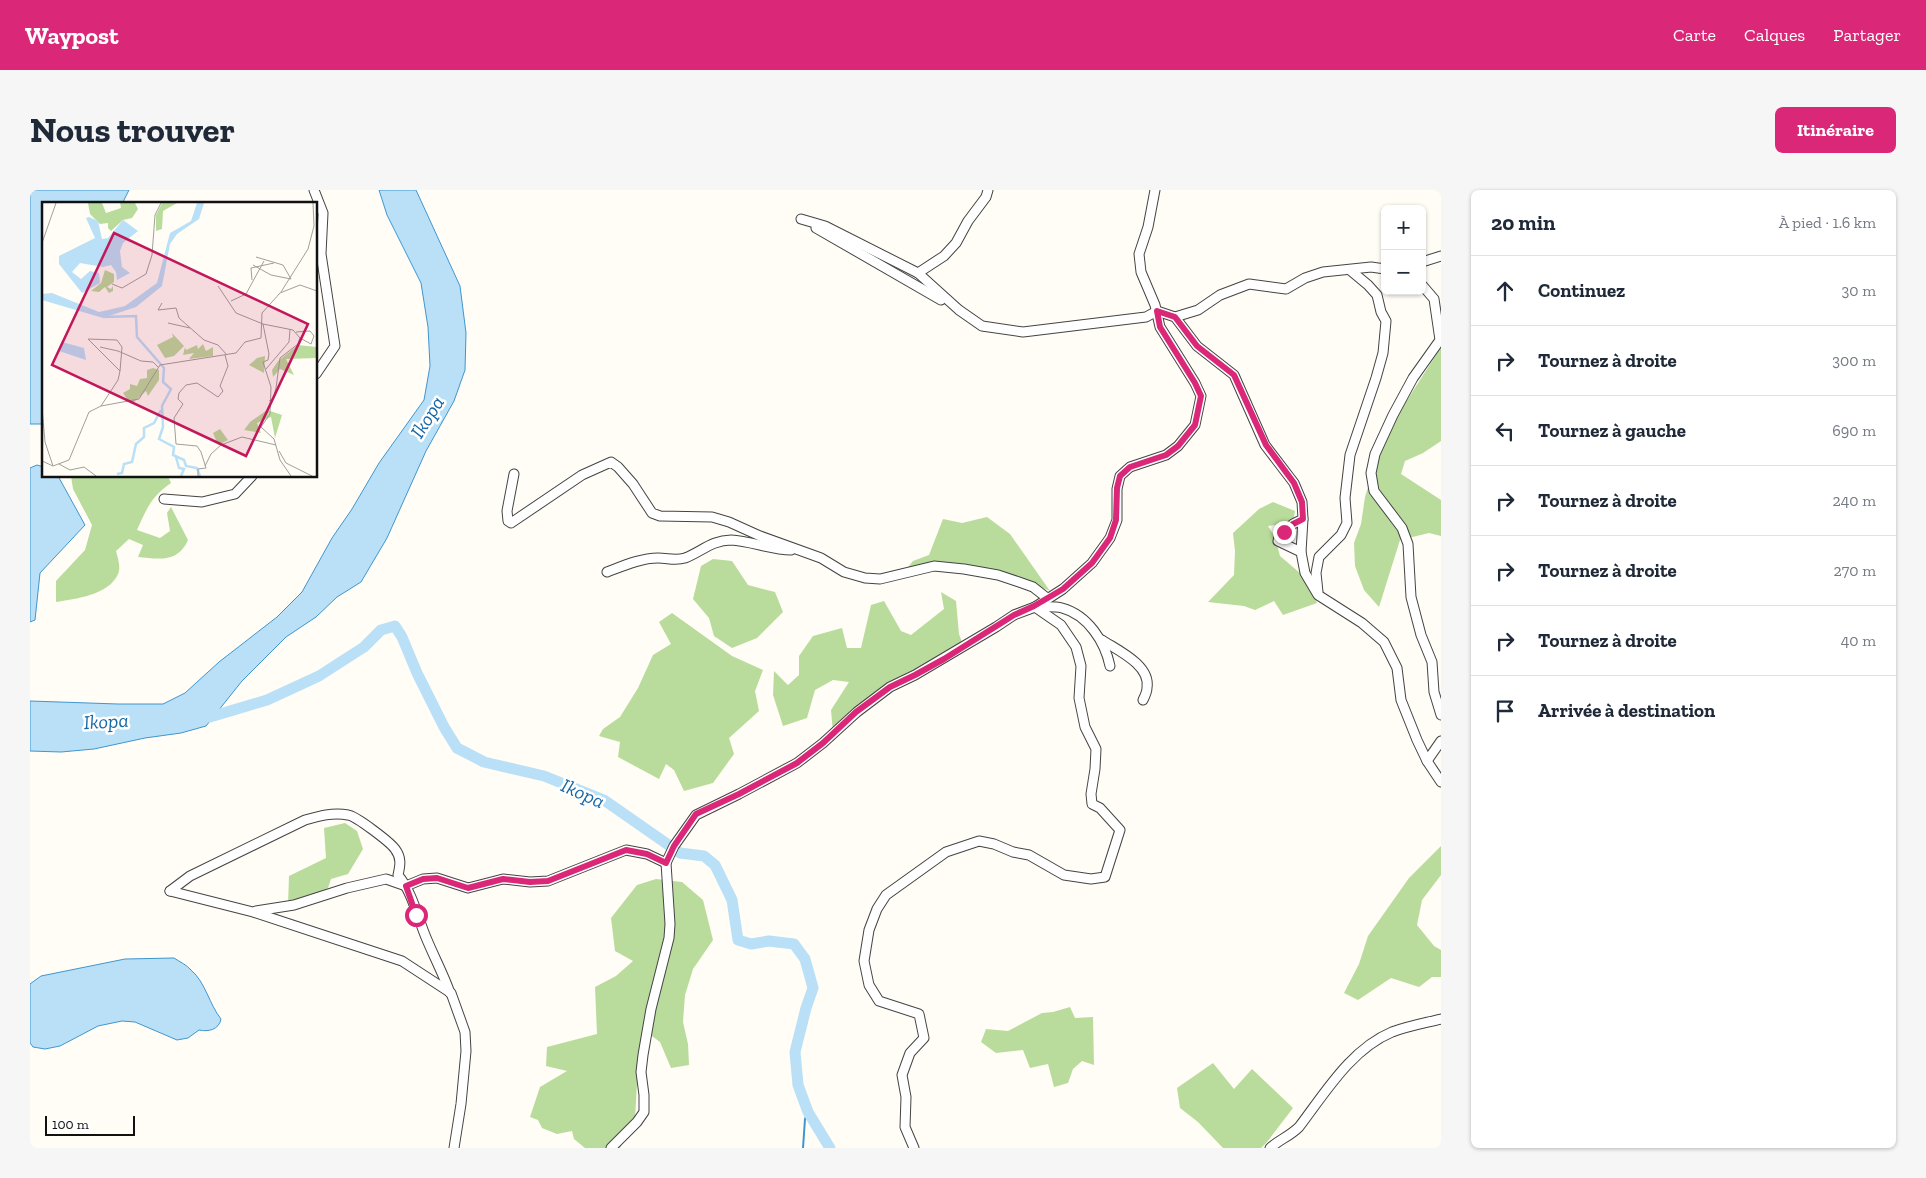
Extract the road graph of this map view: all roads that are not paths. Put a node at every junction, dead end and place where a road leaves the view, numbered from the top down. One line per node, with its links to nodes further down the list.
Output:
1 (314, 190): 15 (street)
2 (988, 190): 8 (street)
3 (1155, 190): 12 (street)
4 (1441, 256): 5 (street)
5 (1426, 261)
6 (1381, 268): 7 (street)
7 (1350, 270): 13 (street); 23 (street)
8 (918, 273): 11 (street); 11 (street)
9 (1426, 289): 10 (street)
10 (1438, 301): 14 (street)
11 (959, 310): 12 (street)
12 (1157, 311): 13 (street); 24 (street)
13 (1175, 317): 19 (street)
14 (1441, 340): 29 (street)
15 (318, 371)
16 (514, 474): 20 (street)
17 (250, 478): 18 (street)
18 (164, 499)
19 (1303, 519): 21 (street); 21 (street)
20 (799, 550): 22 (street); 24 (street)
21 (1301, 552): 23 (street)
22 (607, 572)
23 (1318, 594): 31 (street)
24 (1048, 598): 25 (street)
25 (1034, 606): 26 (street); 33 (street); 40 (street)
26 (1101, 640): 27 (street); 28 (street)
27 (1110, 666)
28 (1144, 700)
29 (1441, 715)
30 (1441, 741): 31 (street)
31 (1427, 761): 32 (street)
32 (1441, 782)
33 (666, 863): 34 (street); 39 (street)
34 (406, 886): 35 (street); 35 (street); 36 (street)
35 (253, 912): 36 (street)
36 (451, 993): 38 (street)
37 (1441, 1019): 41 (street)
38 (454, 1148)
39 (611, 1148)
40 (914, 1148)
41 (1270, 1148)

